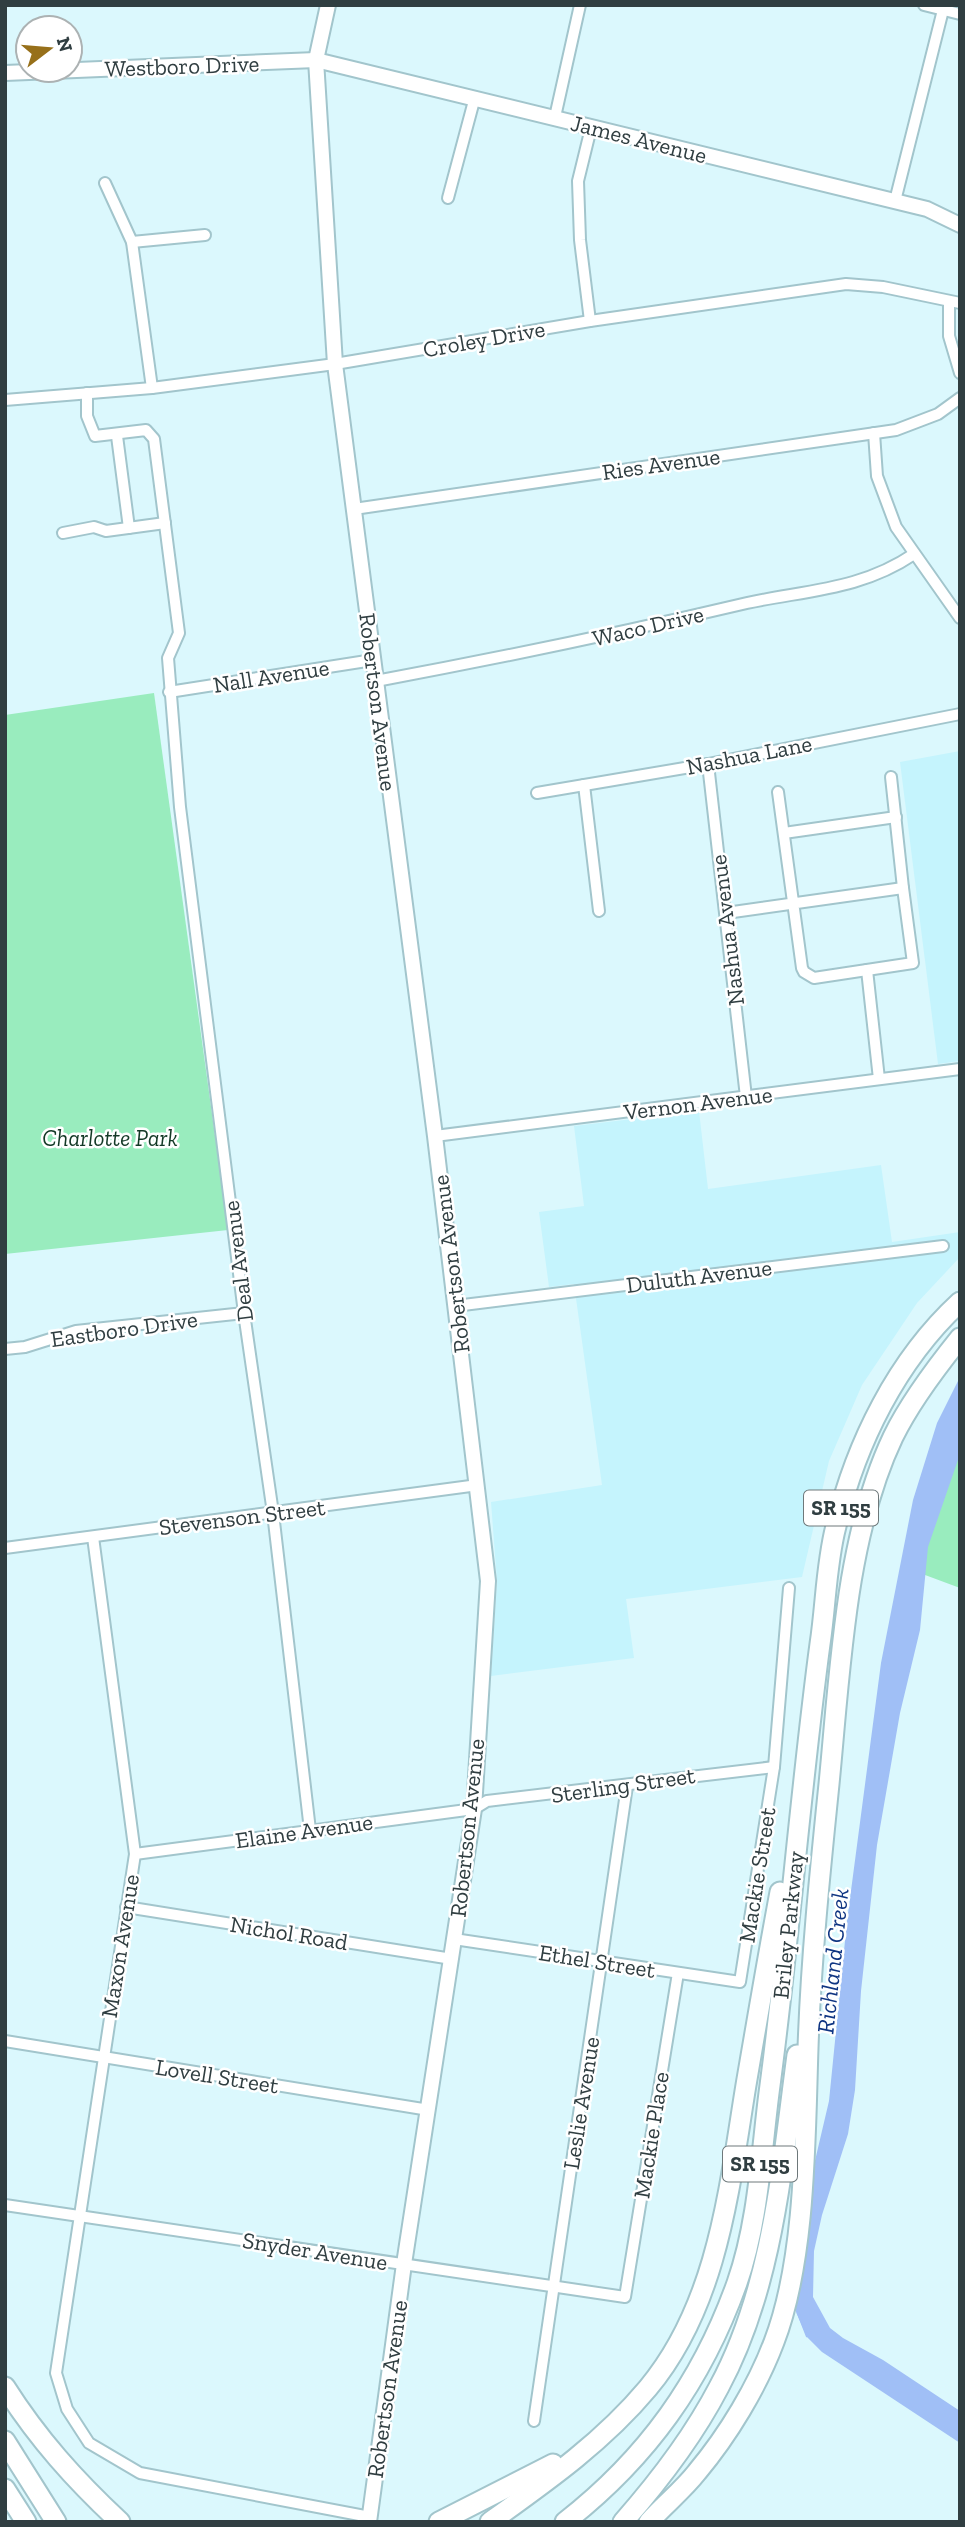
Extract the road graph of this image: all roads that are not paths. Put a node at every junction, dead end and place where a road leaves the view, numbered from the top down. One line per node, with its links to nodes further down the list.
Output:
1 (328, 5): 6 (street, Robertson Avenue)
2 (580, 5): 9 (street)
3 (924, 5): 4 (street)
4 (943, 10): 5 (street); 13 (street)
5 (960, 14)
6 (316, 61): 7 (street, Westboro Drive); 8 (street, James Avenue); 19 (street, Robertson Avenue)
7 (5, 73)
8 (475, 97): 9 (street, James Avenue); 12 (street)
9 (555, 117): 10 (street, James Avenue)
10 (591, 128): 13 (street, James Avenue); 18 (street)
11 (105, 183): 16 (street)
12 (448, 198)
13 (895, 201): 14 (street, James Avenue)
14 (960, 225)
15 (205, 235): 16 (street)
16 (132, 242): 21 (street)
17 (954, 303): 18 (street, Croley Drive); 20 (street)
18 (590, 321): 19 (street, Croley Drive)
19 (335, 364): 21 (street, Croley Drive); 27 (street, Robertson Avenue)
20 (960, 373)
21 (152, 388): 22 (street, Croley Drive)
22 (87, 393): 24 (street, Croley Drive); 26 (street)
23 (960, 398): 25 (street, Ries Avenue)
24 (5, 400)
25 (874, 433): 27 (street, Ries Avenue); 31 (street)
26 (117, 436): 28 (street, Deal Avenue); 29 (street)
27 (354, 509): 33 (street, Robertson Avenue)
28 (165, 523): 29 (street); 35 (street, Deal Avenue)
29 (129, 528): 30 (street)
30 (63, 533)
31 (914, 554): 32 (street); 34 (street, Waco Drive)
32 (960, 618)
33 (373, 660): 34 (street, Robertson Avenue); 35 (street, Nall Avenue)
34 (376, 681): 52 (street, Robertson Avenue)
35 (169, 692): 56 (street, Deal Avenue)
36 (960, 714): 37 (street, Nashua Lane)
37 (708, 764): 39 (street, Nashua Lane); 47 (street, Nashua Avenue)
38 (891, 777): 42 (street)
39 (584, 785): 41 (street, Nashua Lane); 46 (street)
40 (778, 792): 43 (street)
41 (537, 793)
42 (896, 817): 43 (street); 44 (street)
43 (784, 833): 45 (street)
44 (903, 888): 45 (street); 48 (street)
45 (794, 903): 47 (street); 48 (street)
46 (599, 911)
47 (726, 913): 51 (street, Nashua Avenue)
48 (867, 970): 50 (street)
49 (960, 1069): 50 (street, Vernon Avenue)
50 (879, 1079): 51 (street, Vernon Avenue)
51 (746, 1097): 52 (street, Vernon Avenue)
52 (435, 1136): 55 (street, Robertson Avenue)
53 (943, 1246): 55 (street, Duluth Avenue)
54 (960, 1302): 64 (highway, Briley Parkway / SR 155)
55 (455, 1306): 59 (street, Robertson Avenue)
56 (244, 1314): 58 (street, Eastboro Drive); 60 (street, Deal Avenue)
57 (960, 1338): 72 (highway, Briley Parkway / SR 155)
58 (5, 1349)
59 (478, 1485): 60 (street, Stevenson Street); 67 (street, Robertson Avenue)
60 (273, 1513): 61 (street, Stevenson Street); 68 (street, Deal Avenue)
61 (93, 1536): 62 (street, Stevenson Street); 69 (street, Maxon Avenue)
62 (5, 1548)
63 (789, 1588): 65 (street, Mackie Street)
64 (806, 1746): 88 (highway); 99 (highway, Briley Parkway / SR 155)
65 (775, 1767): 66 (street, Sterling Street); 76 (street, Mackie Street)
66 (627, 1786): 67 (street, Sterling Street); 74 (street, Leslie Avenue)
67 (474, 1809): 68 (street, Elaine Avenue); 71 (street, Robertson Avenue)
68 (310, 1830): 69 (street, Elaine Avenue)
69 (135, 1854): 70 (street, Maxon Avenue)
70 (127, 1907): 73 (street, Nichol Road); 78 (street, Maxon Avenue)
71 (454, 1939): 73 (street, Robertson Avenue); 74 (street, Ethel Street)
72 (811, 1954): 87 (highway); 102 (highway, Briley Parkway / SR 155)
73 (452, 1959): 79 (street, Robertson Avenue)
74 (603, 1961): 75 (street, Ethel Street); 83 (street, Leslie Avenue)
75 (678, 1973): 76 (street, Ethel Street); 84 (street, Mackie Place)
76 (740, 1982)
77 (5, 2041): 78 (street, Lovell Street)
78 (103, 2059): 79 (street, Lovell Street); 81 (street, Maxon Avenue)
79 (429, 2110): 82 (street, Robertson Avenue)
80 (5, 2205): 81 (street, Snyder Avenue)
81 (78, 2215): 82 (street, Snyder Avenue); 92 (street, Maxon Avenue)
82 (404, 2264): 83 (street, Snyder Avenue); 92 (street, Robertson Avenue)
83 (552, 2285): 84 (street, Snyder Avenue); 86 (street, Leslie Avenue)
84 (625, 2297)
85 (5, 2387): 90 (highway)
86 (534, 2421)
87 (698, 2425): 100 (highway); 101 (highway)
88 (607, 2430): 97 (highway); 98 (highway)
89 (5, 2441): 94 (highway)
90 (70, 2476): 95 (highway); 96 (highway)
91 (5, 2489): 93 (highway)
92 (369, 2519)
93 (26, 2522)
94 (56, 2522)
95 (120, 2522)
96 (135, 2522)
97 (439, 2522)
98 (491, 2522)
99 (565, 2522)
100 (610, 2522)
101 (623, 2522)
102 (649, 2522)

